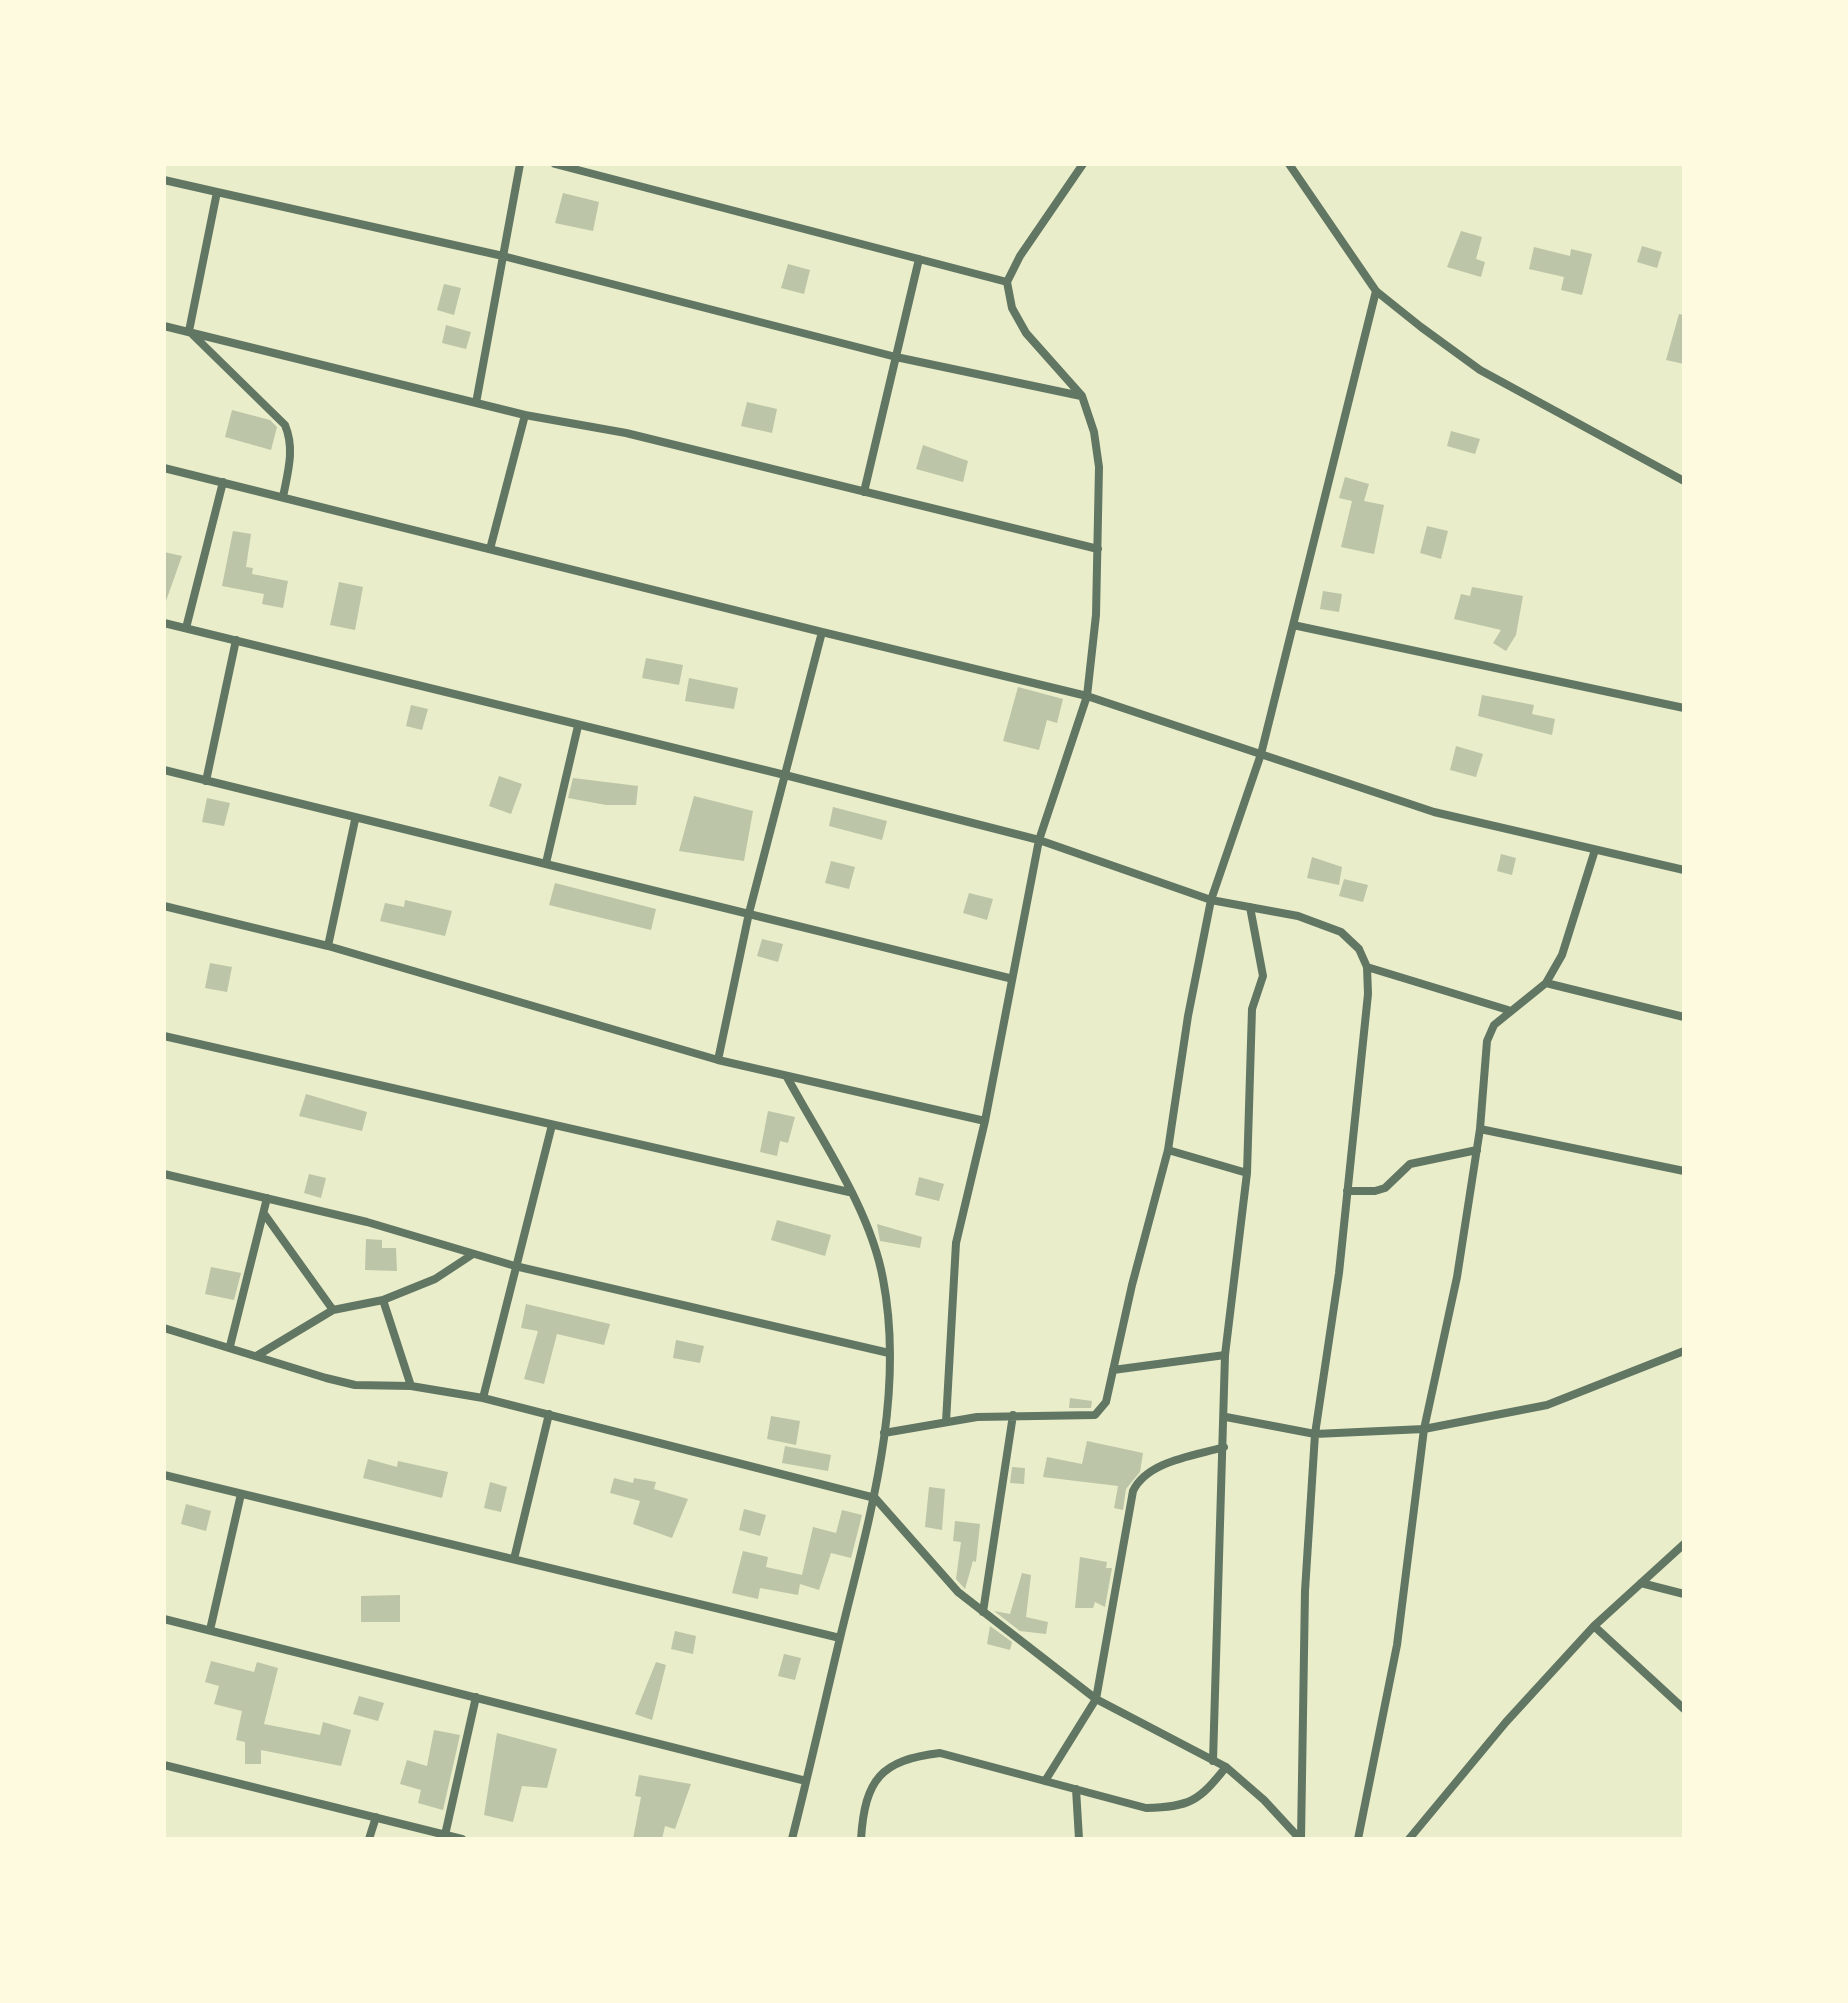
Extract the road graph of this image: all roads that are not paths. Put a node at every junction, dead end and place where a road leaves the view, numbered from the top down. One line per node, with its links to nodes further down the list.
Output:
1 (520, 164): 7 (street)
2 (555, 164): 8 (street)
3 (1083, 164): 9 (street)
4 (1289, 164): 10 (street)
5 (164, 180): 6 (street)
6 (217, 192): 7 (street); 12 (street)
7 (503, 256): 13 (street); 15 (street)
8 (919, 259): 9 (street); 13 (street)
9 (1007, 282): 14 (street)
10 (1376, 291): 18 (street); 25 (street)
11 (164, 326): 12 (street)
12 (189, 331): 15 (street); 21 (street)
13 (896, 357): 14 (street); 20 (street)
14 (1082, 396): 23 (street)
15 (476, 403): 16 (street)
16 (525, 415): 20 (street); 22 (street)
17 (164, 468): 19 (street)
18 (1684, 481)
19 (223, 482): 21 (street); 26 (street)
20 (864, 492): 23 (street)
21 (283, 497): 22 (street)
22 (490, 549): 27 (street)
23 (1098, 549): 29 (street)
24 (164, 623): 26 (street)
25 (1293, 625): 30 (street); 32 (street)
26 (186, 628): 28 (street)
27 (822, 632): 29 (street); 34 (street)
28 (236, 640): 31 (street); 35 (street)
29 (1087, 696): 32 (street); 37 (street)
30 (1684, 708)
31 (578, 726): 34 (street); 39 (street)
32 (1261, 754): 38 (street); 41 (street)
33 (164, 771): 35 (street)
34 (785, 775): 37 (street); 44 (street)
35 (206, 781): 36 (street)
36 (355, 820): 39 (street); 45 (street)
37 (1039, 840): 41 (street); 47 (street)
38 (1595, 850): 40 (street); 48 (street)
39 (546, 863): 44 (street)
40 (1684, 870)
41 (1211, 900): 43 (street); 57 (street)
42 (164, 906): 45 (street)
43 (1250, 907): 46 (street); 60 (street)
44 (749, 913): 47 (street); 52 (street)
45 (328, 946): 52 (street)
46 (1367, 967): 49 (street); 62 (street)
47 (1009, 978): 54 (street)
48 (1546, 983): 49 (street); 50 (street)
49 (1508, 1010): 56 (street)
50 (1684, 1017)
51 (164, 1036): 55 (street)
52 (718, 1060): 53 (street)
53 (787, 1077): 54 (street); 63 (street)
54 (985, 1121): 82 (street)
55 (552, 1125): 63 (street); 67 (street)
56 (1480, 1129): 58 (street); 59 (street)
57 (1168, 1150): 60 (street); 76 (street)
58 (1477, 1150): 62 (street); 83 (street)
59 (1684, 1171)
60 (1247, 1173): 75 (street)
61 (164, 1174): 64 (street)
62 (1347, 1191): 85 (street)
63 (849, 1192): 73 (street)
64 (267, 1198): 65 (street); 66 (street)
65 (265, 1215): 69 (street); 71 (street)
66 (473, 1254): 67 (street); 68 (street)
67 (515, 1266): 73 (street); 78 (street)
68 (383, 1300): 69 (street); 77 (street)
69 (333, 1310): 74 (street)
70 (164, 1328): 71 (street)
71 (230, 1346): 74 (street)
72 (1684, 1351): 83 (street)
73 (889, 1353): 84 (street)
74 (258, 1355): 77 (street)
75 (1225, 1355): 76 (street); 81 (street)
76 (1113, 1370): 80 (street)
77 (411, 1386): 78 (street)
78 (483, 1398): 79 (street)
79 (549, 1414): 89 (street); 91 (street)
80 (1013, 1415): 82 (street); 94 (street)
81 (1226, 1417): 85 (street); 86 (street)
82 (946, 1422): 84 (street)
83 (1424, 1429): 85 (street); 116 (street)
84 (884, 1433): 89 (street)
85 (1315, 1434): 115 (street)
86 (1224, 1447): 100 (street); 102 (street)
87 (164, 1475): 88 (street)
88 (241, 1494): 91 (street); 97 (street)
89 (875, 1498): 94 (street); 98 (street)
90 (1684, 1544): 92 (street)
91 (514, 1559): 98 (street)
92 (1641, 1583): 93 (street); 96 (street)
93 (1684, 1594)
94 (983, 1612): 100 (street)
95 (164, 1619): 97 (street)
96 (1594, 1626): 101 (street); 117 (street)
97 (210, 1630): 99 (street)
98 (840, 1638): 105 (street)
99 (476, 1697): 105 (street); 109 (street)
100 (1096, 1699): 102 (street); 106 (street)
101 (1684, 1709)
102 (1213, 1761): 104 (street)
103 (164, 1765): 108 (street)
104 (1226, 1767): 107 (street); 115 (street)
105 (806, 1781): 112 (street)
106 (1045, 1781): 107 (street); 113 (street)
107 (1076, 1789): 114 (street)
108 (376, 1817): 109 (street); 110 (street)
109 (445, 1835): 111 (street)
110 (369, 1839)
111 (462, 1839)
112 (792, 1839)
113 (861, 1839)
114 (1079, 1839)
115 (1300, 1839)
116 (1358, 1839)
117 (1409, 1839)

